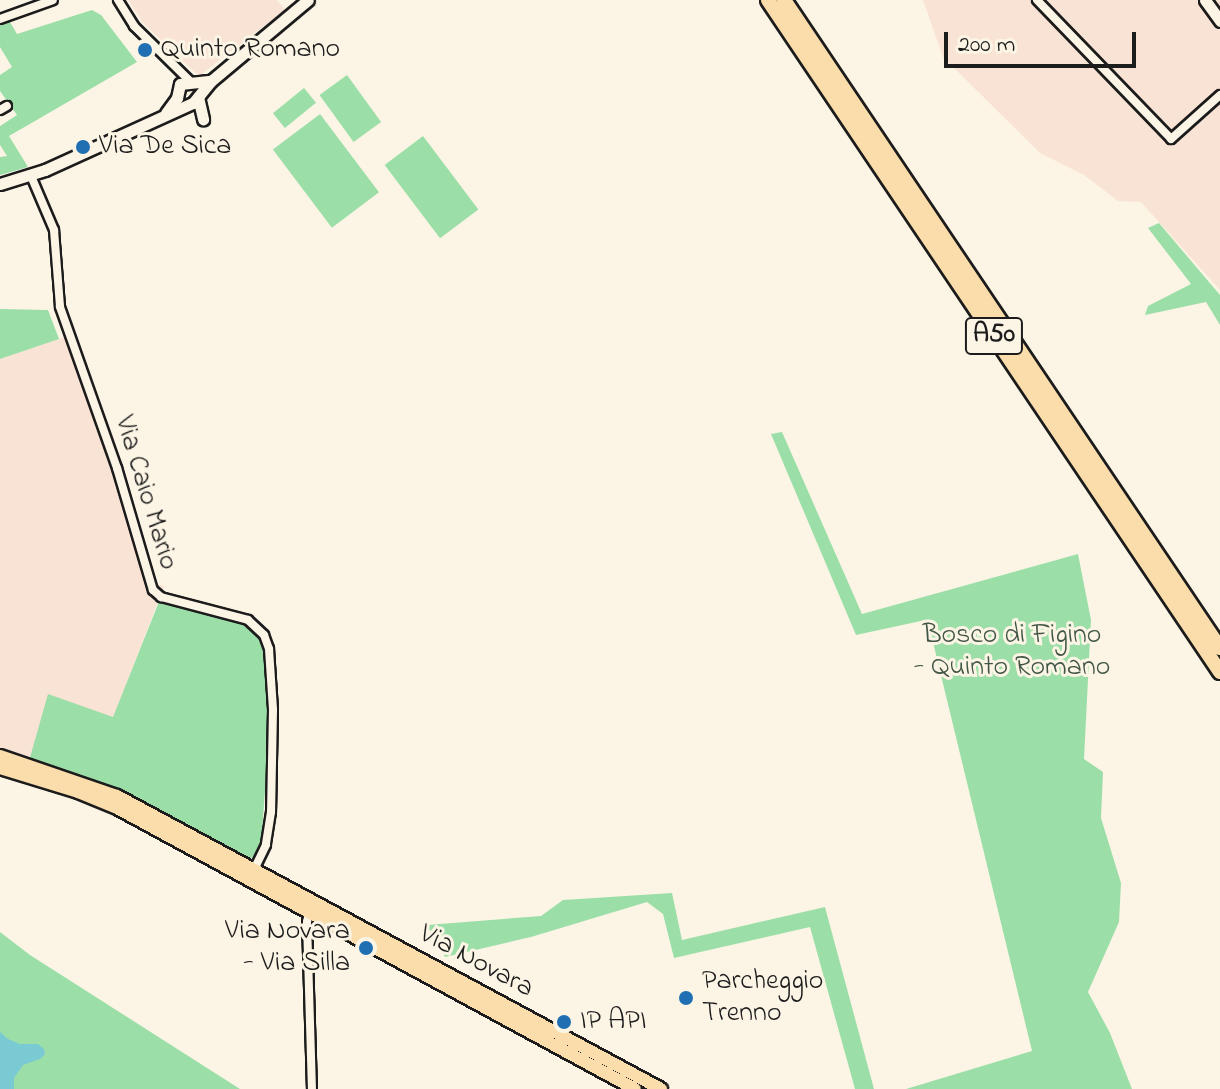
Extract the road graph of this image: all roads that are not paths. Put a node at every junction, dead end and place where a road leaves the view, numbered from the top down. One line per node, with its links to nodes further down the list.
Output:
1 (53, 0): 8 (street)
2 (118, 0): 10 (street)
3 (308, 0): 11 (street)
4 (768, 0): 20 (highway, A50)
5 (784, 0): 19 (highway, A50)
6 (1037, 0): 12 (street)
7 (1205, 0): 9 (street)
8 (0, 19)
9 (1220, 21)
10 (173, 66): 11 (street); 11 (street)
11 (189, 94): 13 (street); 14 (street)
12 (1220, 95)
13 (202, 117)
14 (45, 170): 15 (street); 18 (street)
15 (31, 176): 16 (street); 18 (street, Via Caio Mario)
16 (16, 180): 17 (street); 18 (street)
17 (0, 184)
18 (37, 190): 23 (street, Via Caio Mario)
19 (1220, 648)
20 (1220, 672)
21 (0, 756): 23 (main road, Via Novara)
22 (0, 768): 23 (main road, Via Novara)
23 (251, 874): 24 (main road, Via Novara)
24 (310, 906): 25 (street); 26 (main road, Via Novara); 27 (main road, Via Novara)
25 (312, 1089)
26 (635, 1089)
27 (661, 1089)

